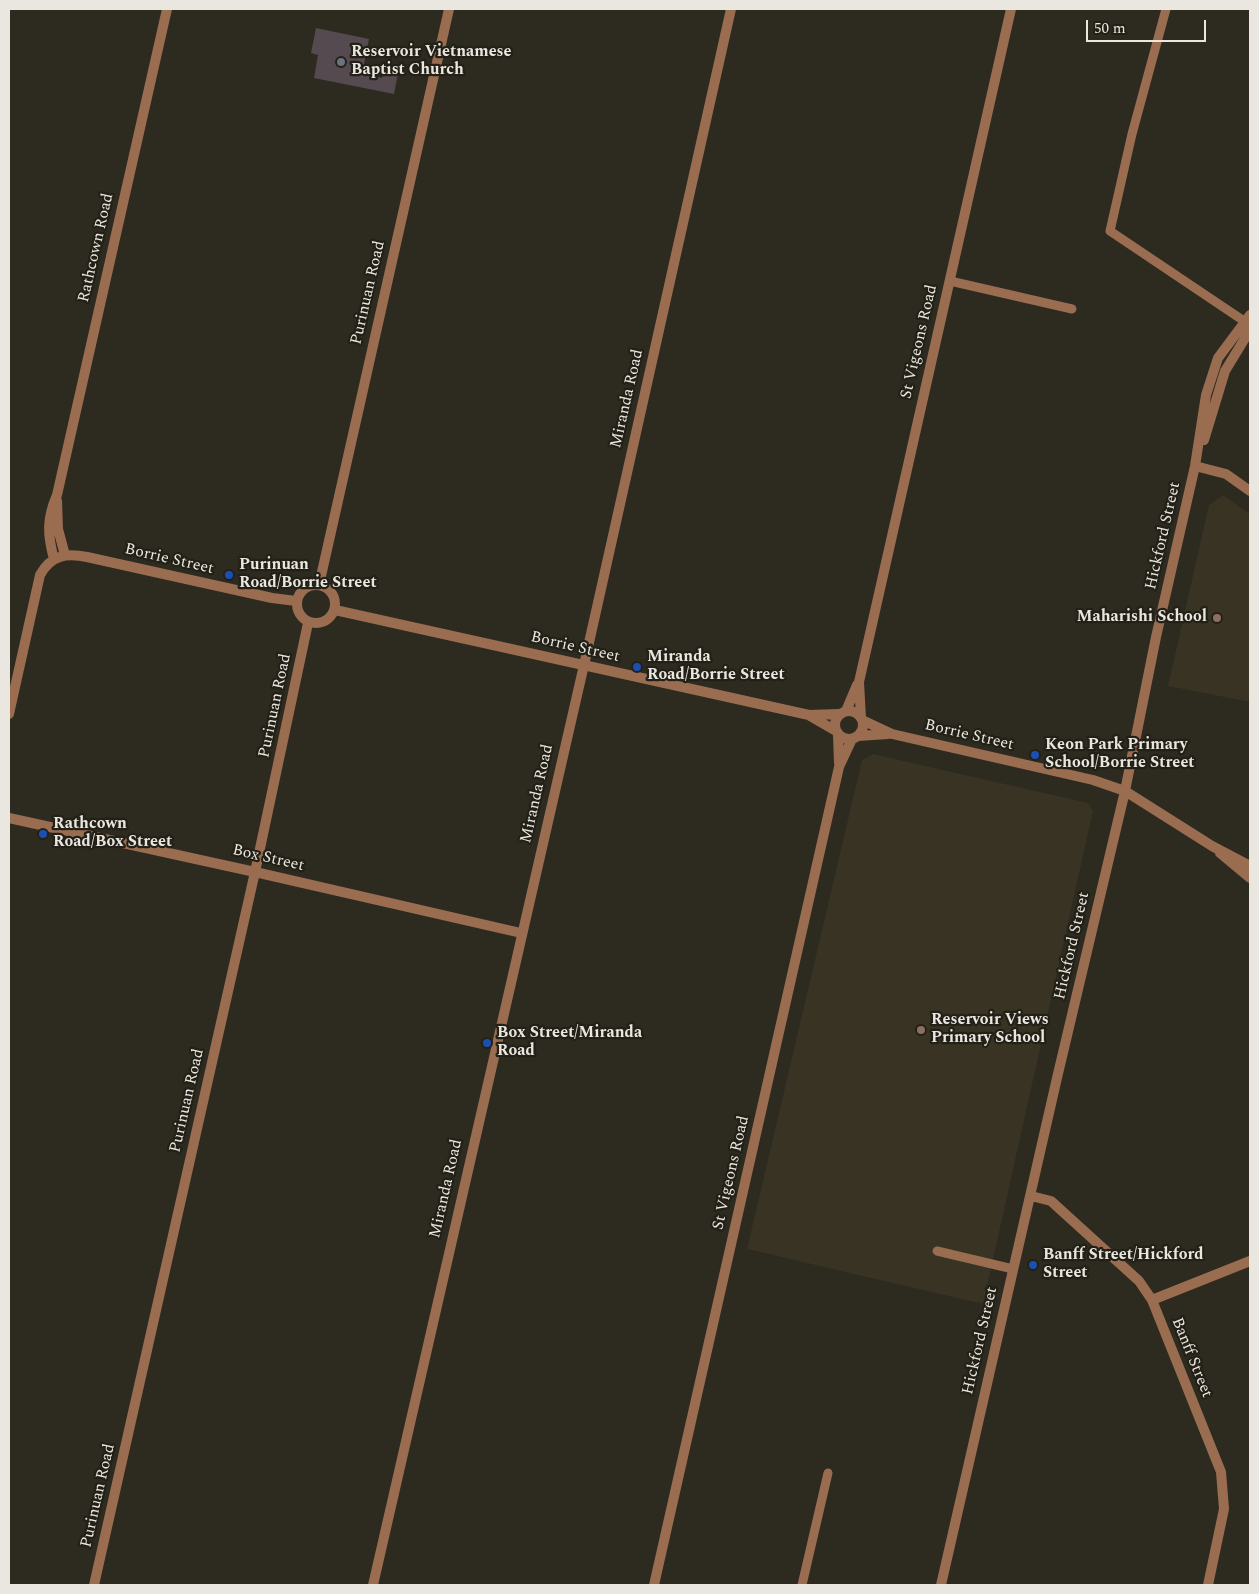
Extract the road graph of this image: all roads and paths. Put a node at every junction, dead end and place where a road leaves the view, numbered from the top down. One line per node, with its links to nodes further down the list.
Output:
1 (167, 9): 11 (street, Rathcown Road)
2 (449, 9): 14 (street, Purinuan Road)
3 (731, 9): 18 (street, Miranda Road)
4 (1011, 9): 6 (street, St Vigeons Road)
5 (1166, 9): 8 (lane)
6 (950, 281): 7 (lane); 20 (street, St Vigeons Road)
7 (1072, 309)
8 (1249, 323): 9 (street, Hickford Street)
9 (1196, 463): 10 (street); 29 (street, Hickford Street)
10 (1250, 491)
11 (57, 495): 12 (street, Rathcown Road); 13 (street, Rathcown Road)
12 (65, 555): 13 (street); 15 (street, Borrie Street)
13 (54, 559): 19 (street)
14 (319, 585): 15 (street); 16 (street)
15 (296, 601): 17 (street)
16 (335, 610): 17 (street); 18 (street, Borrie Street)
17 (308, 623): 33 (street, Purinuan Road)
18 (584, 665): 23 (street, Borrie Street); 35 (street, Miranda Road)
19 (13, 670): 22 (street)
20 (859, 682): 21 (street, St Vigeons Road); 24 (street, St Vigeons Road)
21 (842, 712): 23 (street, Borrie Street); 24 (street); 25 (street)
22 (9, 714)
23 (809, 716): 25 (street, Borrie Street)
24 (862, 719): 26 (street, Borrie Street); 27 (street)
25 (837, 733): 27 (street); 28 (street, St Vigeons Road)
26 (892, 734): 27 (street, Borrie Street); 29 (street, Borrie Street)
27 (855, 738): 28 (street, St Vigeons Road)
28 (839, 767): 44 (street, St Vigeons Road)
29 (1126, 791): 31 (street, Borrie Street); 36 (street, Hickford Street)
30 (9, 818): 33 (street, Box Street)
31 (1212, 846): 32 (street); 34 (street)
32 (1250, 866)
33 (255, 872): 35 (street, Box Street); 42 (street, Purinuan Road)
34 (1250, 878)
35 (521, 933): 43 (street, Miranda Road)
36 (1031, 1196): 39 (street, Hickford Street); 40 (street, Banff Street)
37 (937, 1251): 39 (lane)
38 (1250, 1261): 40 (street)
39 (1013, 1269): 46 (street, Hickford Street)
40 (1152, 1300): 47 (street, Banff Street)
41 (828, 1473): 45 (lane)
42 (94, 1585)
43 (373, 1585)
44 (654, 1585)
45 (802, 1585)
46 (941, 1585)
47 (1208, 1585)

